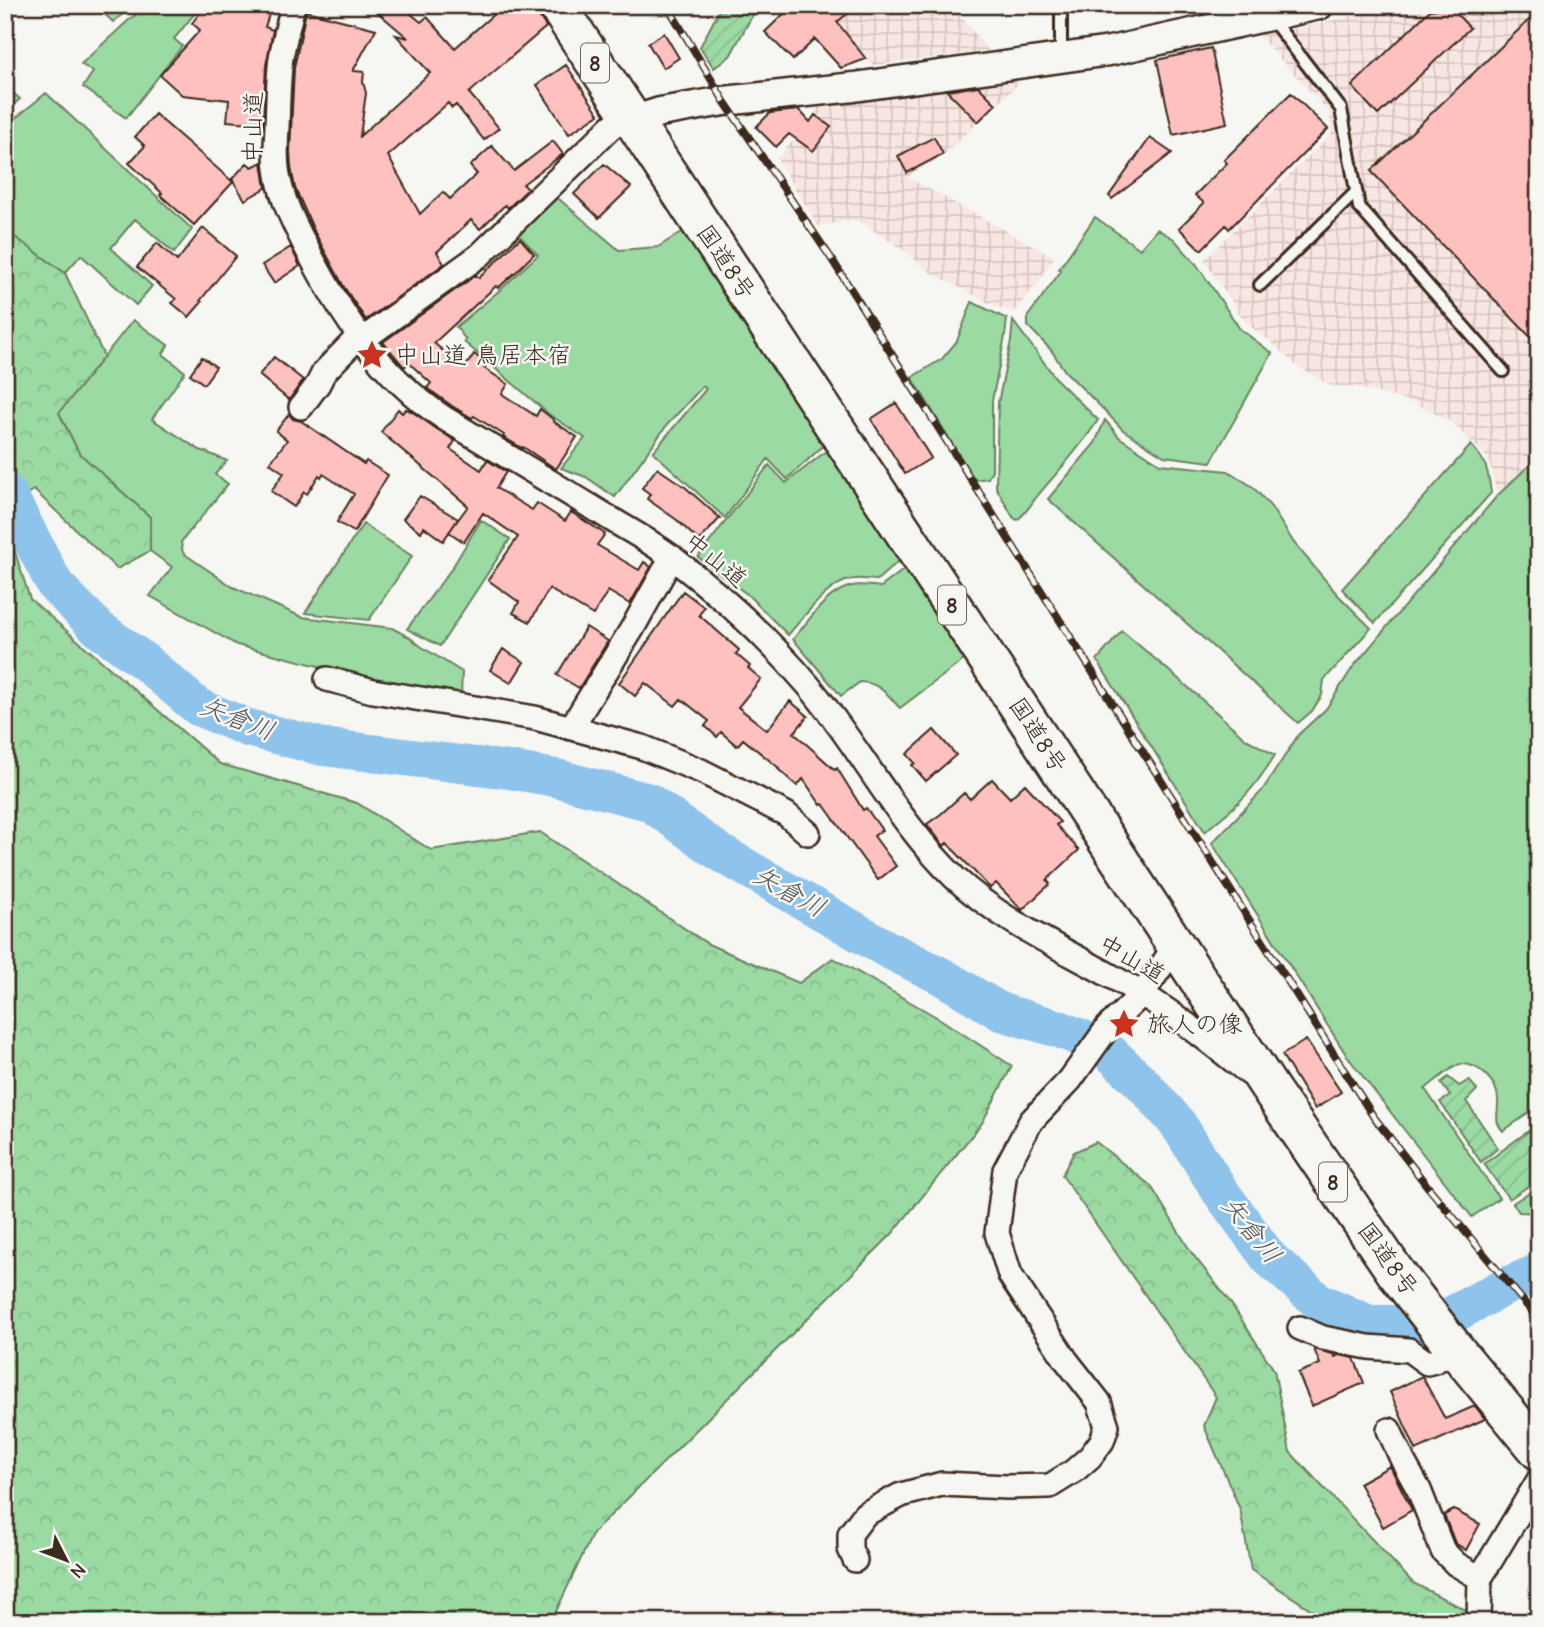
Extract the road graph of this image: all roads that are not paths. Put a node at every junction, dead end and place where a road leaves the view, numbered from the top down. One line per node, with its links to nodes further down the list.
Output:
1 (293, 5): 11 (street, 中山道)
2 (557, 5): 8 (highway, 国道8号 / 8)
3 (1056, 5): 7 (lane)
4 (1319, 5): 5 (street)
5 (1264, 12): 6 (street); 9 (lane)
6 (1228, 15): 7 (street)
7 (1061, 58): 8 (street)
8 (632, 121): 11 (street); 18 (highway, 国道8号 / 8)
9 (1356, 192): 10 (lane); 12 (lane)
10 (1260, 285)
11 (360, 338): 13 (street); 14 (street, 中山道)
12 (1503, 371)
13 (301, 407)
14 (672, 557): 16 (street); 19 (street, 中山道)
15 (327, 679): 16 (street)
16 (571, 728): 17 (street)
17 (808, 833)
18 (1176, 945): 19 (street); 20 (highway, 国道8号 / 8)
19 (1142, 994): 21 (street, 中山道); 28 (street)
20 (1220, 1013): 21 (street); 22 (highway, 国道8号 / 8)
21 (1185, 1022): 22 (street, 中山道)
22 (1271, 1090): 24 (highway, 国道8号 / 8)
23 (1300, 1328): 24 (street)
24 (1453, 1346): 26 (highway, 国道8号 / 8)
25 (1390, 1430): 29 (street)
26 (1539, 1451)
27 (1539, 1480): 29 (street)
28 (855, 1560)
29 (1480, 1578): 30 (street)
30 (1479, 1622)

